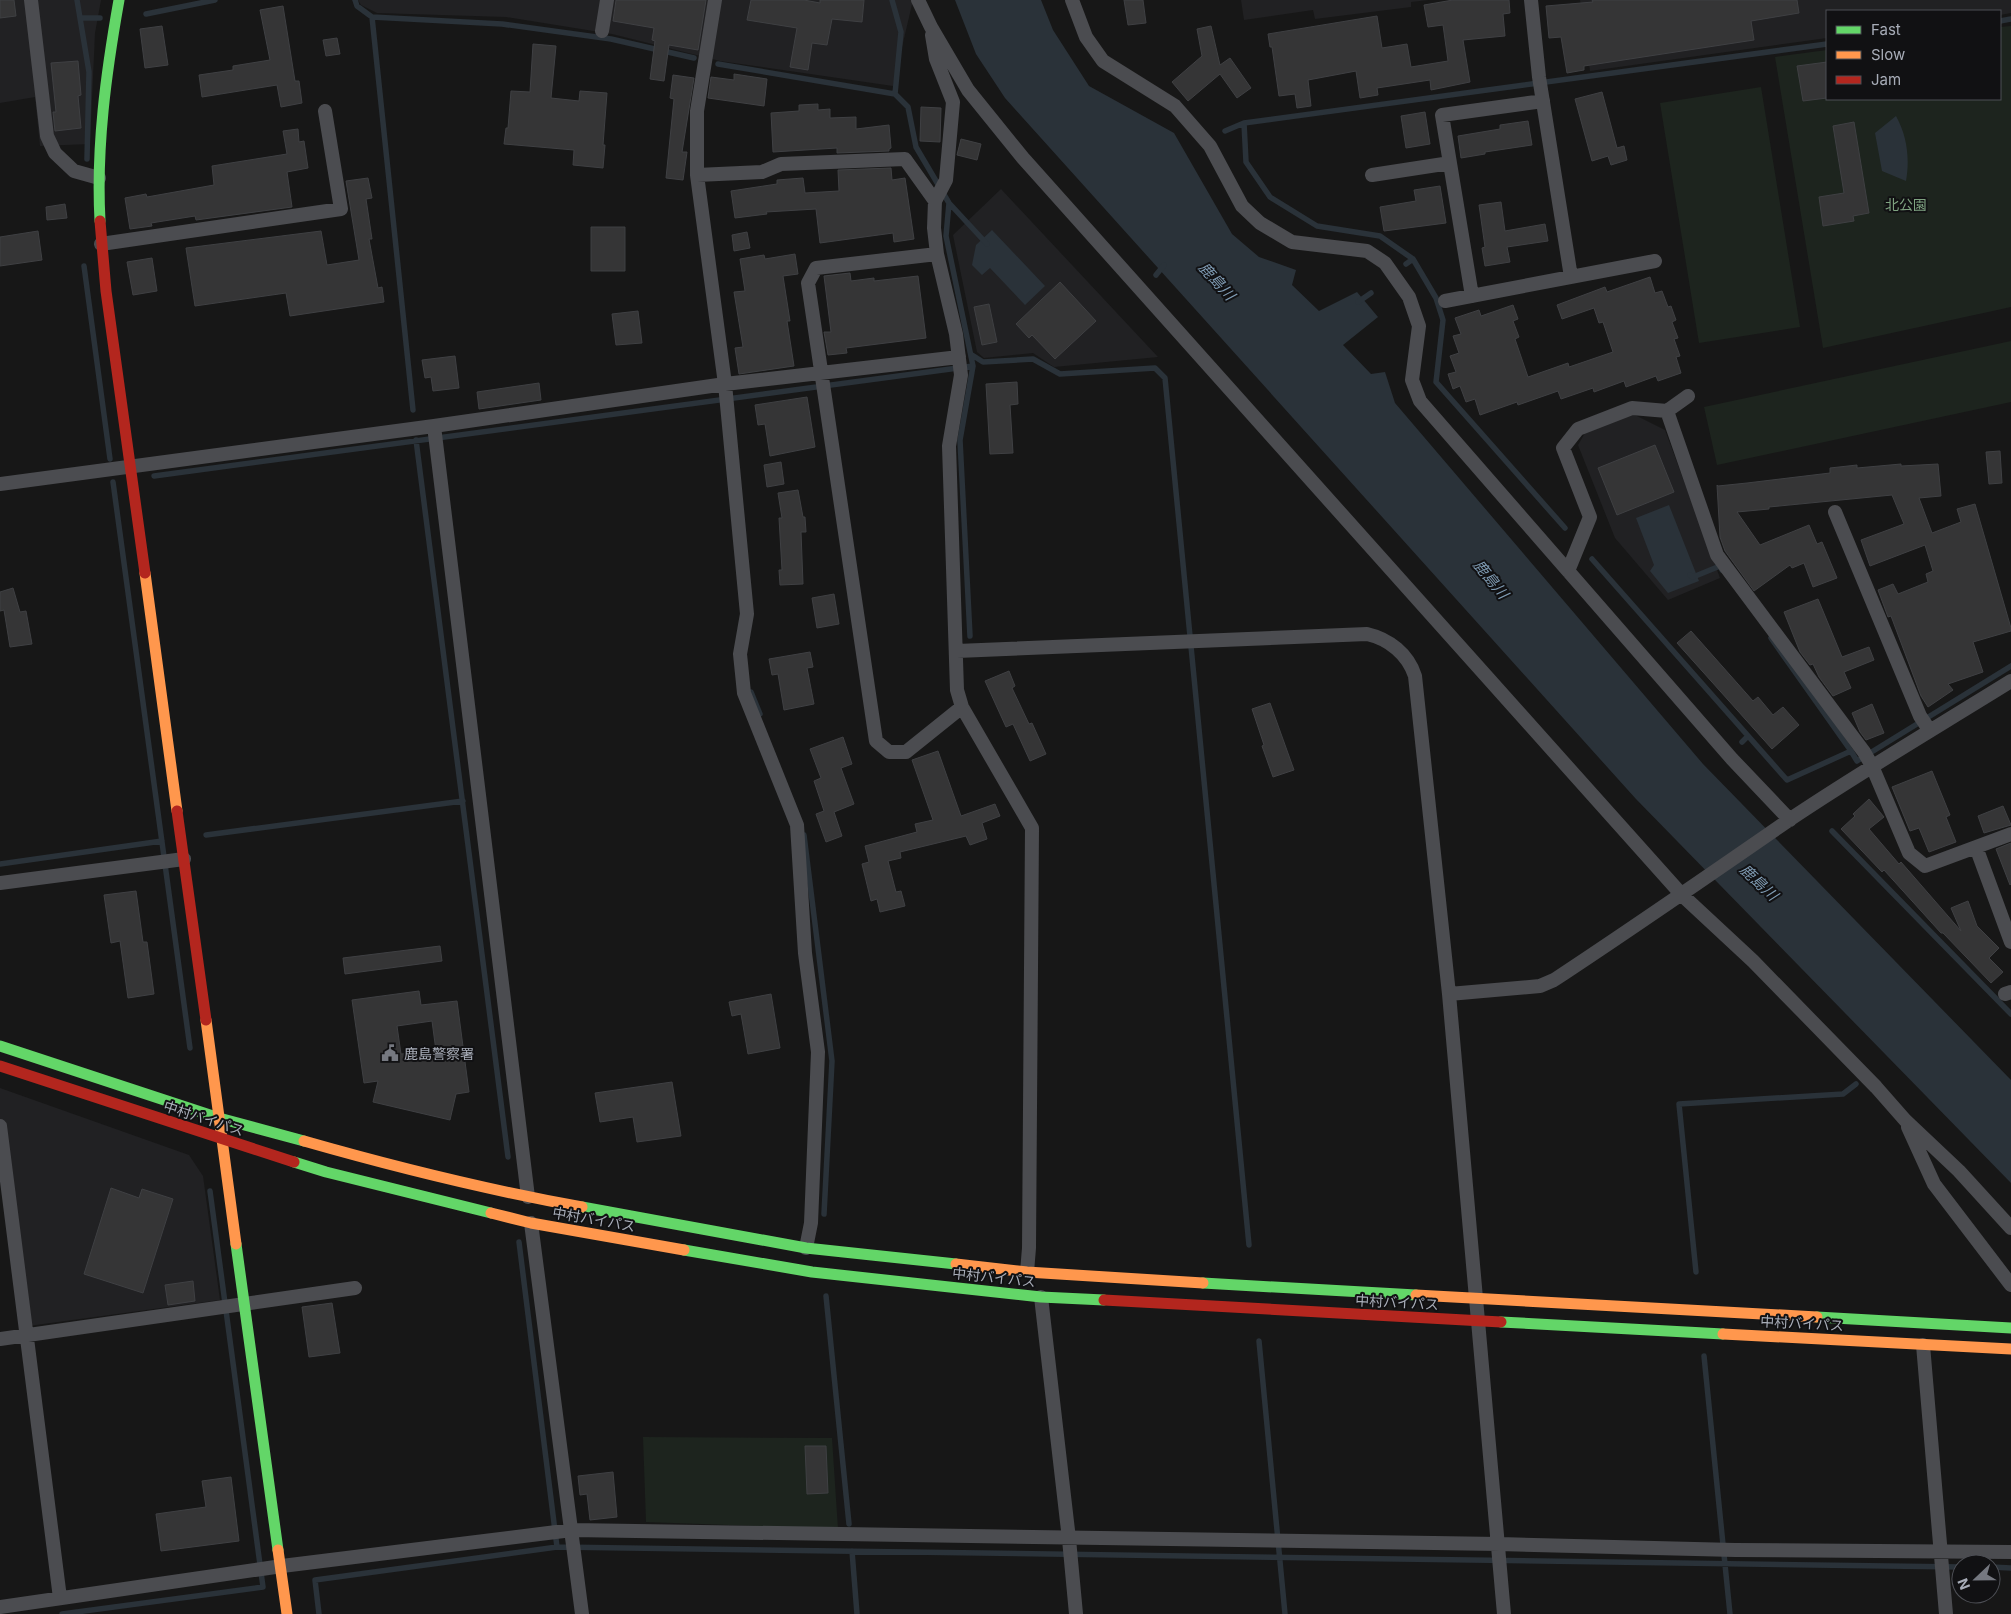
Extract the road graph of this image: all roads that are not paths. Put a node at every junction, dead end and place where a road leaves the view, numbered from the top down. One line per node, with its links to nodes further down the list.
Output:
1 (31, 0): 15 (street)
2 (118, 0): 15 (main road)
3 (607, 0): 9 (street)
4 (715, 0): 13 (street)
5 (918, 0): 8 (street)
6 (1072, 0): 32 (street)
7 (1531, 0): 10 (street)
8 (931, 27): 16 (street); 43 (street)
9 (602, 32)
10 (1541, 89): 12 (street); 20 (street)
11 (325, 111): 17 (street)
12 (1450, 163): 14 (street); 21 (street)
13 (697, 175): 16 (street); 25 (street)
14 (1372, 175)
15 (99, 178): 17 (main road)
16 (935, 201): 18 (street)
17 (101, 244): 29 (main road)
18 (937, 254): 23 (street); 24 (street)
19 (1655, 261): 20 (street)
20 (1571, 277): 21 (street)
21 (1472, 296): 22 (street)
22 (1445, 302)
23 (959, 357): 24 (street); 33 (street)
24 (820, 373): 25 (street); 35 (street)
25 (725, 384): 28 (street); 56 (street)
26 (1688, 396): 27 (street)
27 (1667, 411): 32 (street); 37 (street)
28 (434, 426): 29 (street); 53 (street)
29 (131, 466): 30 (street); 41 (main road)
30 (0, 484)
31 (1834, 512): 36 (street)
32 (1568, 571): 38 (street)
33 (957, 651): 35 (street); 46 (street)
34 (2011, 681): 36 (street)
35 (962, 707): 57 (street)
36 (1930, 731): 37 (street)
37 (1868, 759): 38 (street); 40 (street)
38 (1790, 820): 43 (street)
39 (2011, 834): 40 (street)
40 (1976, 847): 44 (street)
41 (179, 859): 42 (street); 49 (main road)
42 (0, 882)
43 (1682, 895): 46 (street); 50 (street)
44 (2008, 923): 45 (street)
45 (2011, 942)
46 (1449, 994): 61 (street)
47 (0, 1046): 49 (main road, 中村バイパス)
48 (0, 1066): 52 (main road, 中村バイパス)
49 (219, 1118): 52 (main road); 53 (main road, 中村バイパス)
50 (1905, 1120): 55 (street); 58 (street)
51 (0, 1126): 65 (street)
52 (222, 1140): 54 (main road, 中村バイパス); 62 (main road)
53 (528, 1197): 56 (main road, 中村バイパス)
54 (531, 1223): 60 (main road, 中村バイパス); 69 (street)
55 (2011, 1228)
56 (806, 1248): 57 (main road, 中村バイパス)
57 (1027, 1272): 61 (main road, 中村バイパス)
58 (2011, 1285)
59 (355, 1288): 62 (street)
60 (1041, 1298): 63 (main road, 中村バイパス); 70 (street)
61 (1477, 1299): 63 (street); 64 (main road, 中村バイパス)
62 (239, 1304): 65 (street); 74 (main road)
63 (1479, 1321): 67 (main road, 中村バイパス); 71 (street)
64 (2011, 1328)
65 (26, 1335): 66 (street); 75 (street)
66 (0, 1339)
67 (1923, 1345): 68 (main road, 中村バイパス); 72 (street)
68 (2011, 1349)
69 (572, 1530): 70 (street); 74 (street); 78 (street)
70 (1069, 1539): 71 (street); 79 (street)
71 (1499, 1544): 72 (street); 80 (street)
72 (1940, 1552): 73 (street); 81 (street)
73 (2011, 1552)
74 (282, 1566): 75 (street); 77 (main road)
75 (60, 1598): 76 (street)
76 (0, 1607)
77 (287, 1614)
78 (582, 1614)
79 (1076, 1614)
80 (1504, 1614)
81 (1946, 1614)

